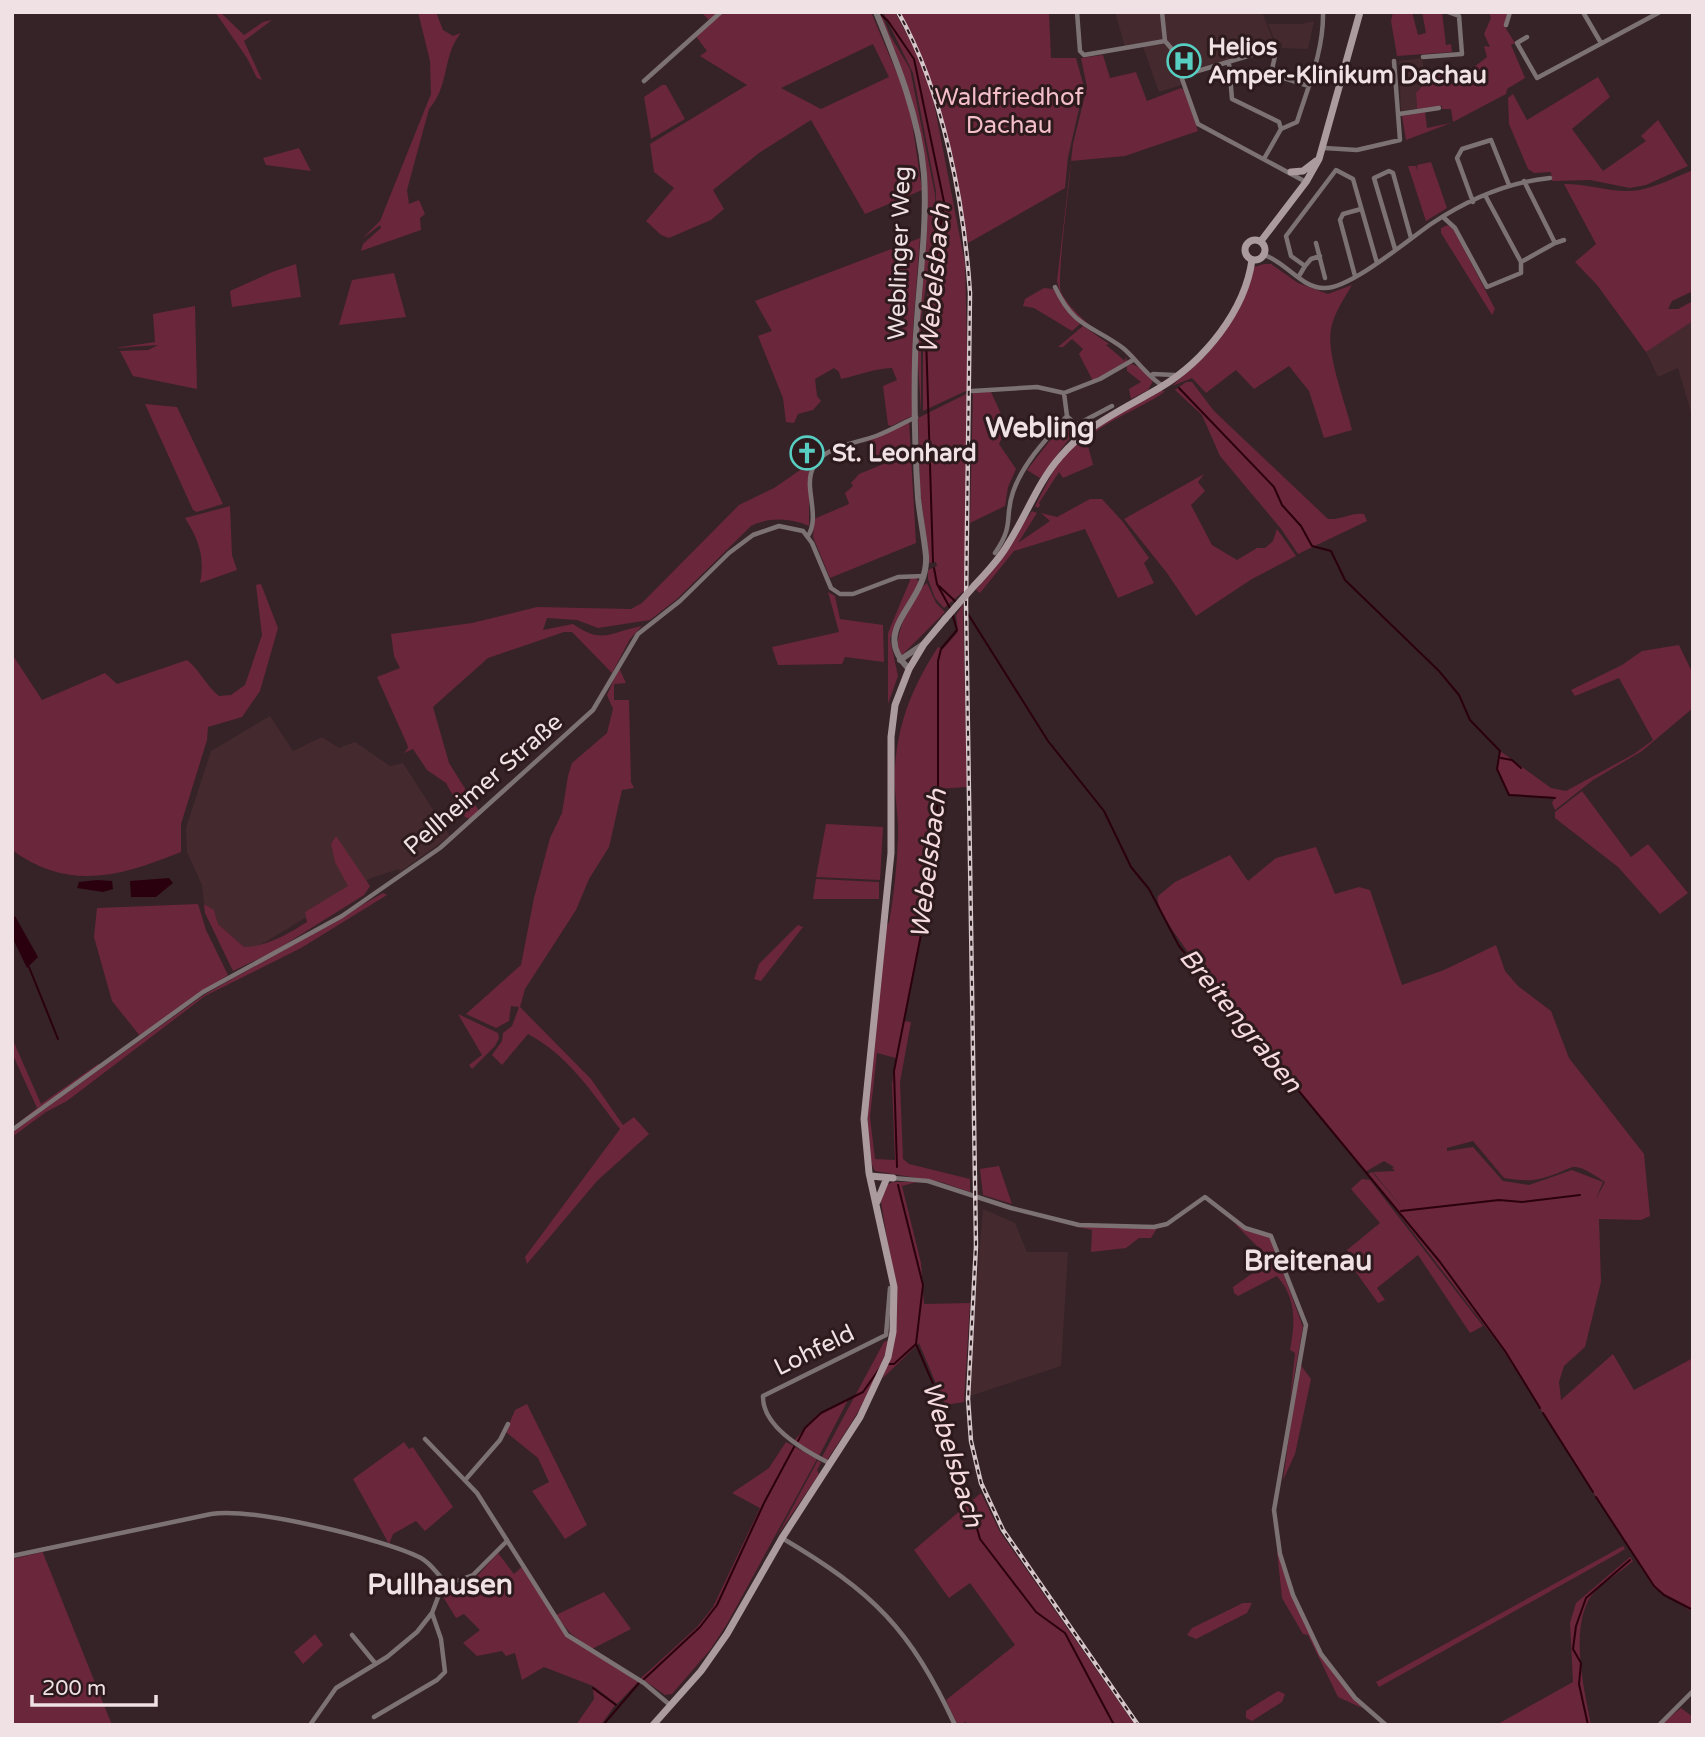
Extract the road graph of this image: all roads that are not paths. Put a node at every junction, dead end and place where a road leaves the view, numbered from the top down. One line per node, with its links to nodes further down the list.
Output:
1 (721, 12): 21 (street)
2 (1077, 12): 14 (street)
3 (1162, 12): 14 (street)
4 (1323, 12): 23 (street)
5 (1360, 12): 27 (main road)
6 (1448, 12): 10 (street)
7 (1510, 12): 12 (street)
8 (1583, 12): 15 (street)
9 (1658, 13): 15 (street)
10 (1462, 14): 16 (street)
11 (877, 15): 63 (street, Weblinger Weg)
12 (1506, 24)
13 (1527, 37): 15 (street)
14 (1165, 41): 19 (street)
15 (1601, 43)
16 (1423, 57)
17 (1394, 61): 22 (street)
18 (1229, 64): 19 (street); 23 (street); 26 (street)
19 (1181, 76): 28 (street)
20 (1374, 80): 22 (street)
21 (644, 81)
22 (1395, 82): 25 (street)
23 (1309, 86): 26 (street)
24 (1439, 108): 25 (street)
25 (1399, 114): 27 (street)
26 (1281, 129): 28 (street)
27 (1324, 148): 29 (main road)
28 (1265, 157): 30 (street)
29 (1319, 159): 30 (main road); 32 (main road)
30 (1292, 172): 32 (street)
31 (1550, 178): 33 (street)
32 (1306, 181): 41 (main road)
33 (1524, 181): 34 (street); 43 (street)
34 (1509, 185): 35 (street); 36 (street)
35 (1485, 195): 36 (street); 49 (street)
36 (1473, 202): 38 (street)
37 (1361, 209): 48 (street); 50 (street); 52 (street)
38 (1443, 217): 39 (street); 49 (street)
39 (1411, 238): 44 (street); 44 (street)
40 (1564, 240): 43 (street)
41 (1261, 241): 45 (main road); 47 (main road)
42 (1316, 243): 46 (street)
43 (1555, 243): 49 (street)
44 (1395, 250): 48 (street)
45 (1264, 255): 47 (main road); 51 (street)
46 (1320, 256): 50 (street); 53 (street)
47 (1252, 260): 57 (main road)
48 (1377, 262): 52 (street)
49 (1521, 262)
50 (1306, 266): 51 (street)
51 (1299, 276): 52 (street)
52 (1355, 276)
53 (1325, 278)
54 (1055, 287): 55 (street)
55 (1133, 360): 56 (street); 60 (street)
56 (1155, 374): 57 (street); 58 (street)
57 (1178, 375): 58 (main road)
58 (1163, 386): 65 (main road)
59 (972, 391): 60 (street)
60 (1064, 393): 62 (street)
61 (1112, 406): 62 (street)
62 (1067, 416): 65 (street)
63 (916, 417): 64 (street); 66 (street, Weblinger Weg)
64 (808, 536): 66 (street); 70 (street, Pellheimer Straße)
65 (996, 556): 67 (main road, bridge)
66 (924, 576): 68 (street)
67 (924, 644): 68 (street); 69 (main road)
68 (900, 660): 69 (street)
69 (909, 669): 71 (main road)
70 (12, 1130)
71 (871, 1179): 72 (main road); 73 (main road)
72 (890, 1179): 73 (main road); 92 (street)
73 (877, 1207): 74 (main road)
74 (894, 1287): 77 (main road); 77 (street, Lohfeld)
75 (508, 1423): 78 (street)
76 (425, 1439): 78 (street)
77 (829, 1463): 79 (main road)
78 (466, 1479): 80 (street)
79 (782, 1538): 87 (main road); 91 (street)
80 (506, 1542): 82 (street); 87 (street)
81 (12, 1556): 82 (street)
82 (448, 1584): 83 (street)
83 (432, 1613): 85 (street); 88 (street)
84 (352, 1635): 85 (street)
85 (375, 1663): 89 (street)
86 (1693, 1691): 93 (street)
87 (670, 1706): 90 (main road)
88 (374, 1717)
89 (310, 1725)
90 (653, 1725)
91 (955, 1725)
92 (1386, 1725)
93 (1659, 1725)

